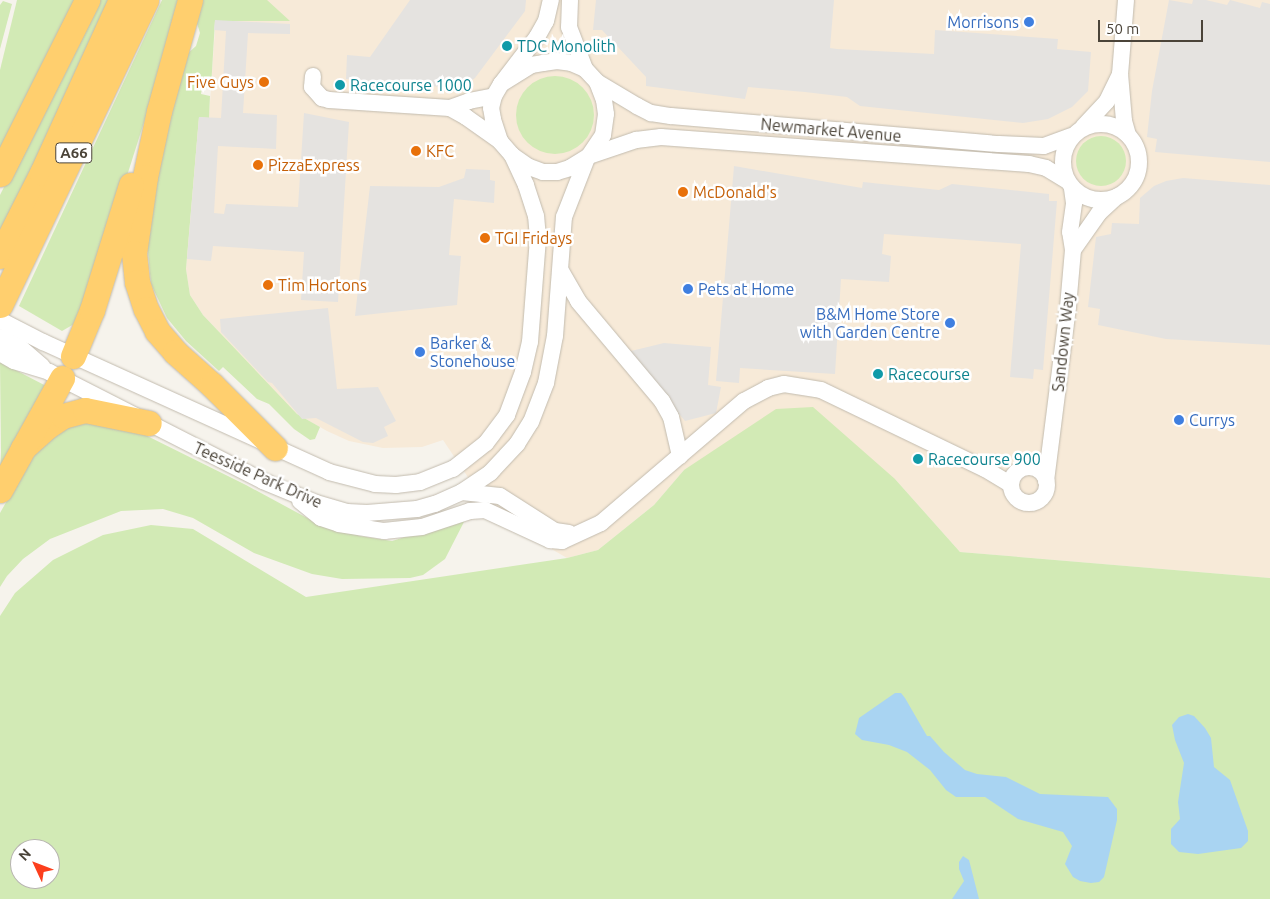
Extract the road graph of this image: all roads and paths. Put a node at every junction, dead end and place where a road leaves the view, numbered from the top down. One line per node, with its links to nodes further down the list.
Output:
1 (87, 0): 20 (highway)
2 (122, 0): 24 (highway, A66)
3 (146, 0): 26 (highway, A66)
4 (190, 0): 14 (highway)
5 (551, 0): 12 (street)
6 (570, 0): 8 (street)
7 (1126, 0): 9 (street)
8 (585, 69): 11 (street); 12 (street)
9 (1120, 74): 15 (street); 16 (street)
10 (313, 76): 13 (street)
11 (597, 82): 15 (street, Newmarket Avenue); 19 (street)
12 (497, 90): 13 (street); 17 (street)
13 (450, 108): 17 (street)
14 (160, 111): 30 (highway); 35 (highway)
15 (1077, 132): 16 (street); 21 (street)
16 (1128, 135): 22 (street)
17 (500, 141): 18 (street)
18 (512, 154): 19 (street); 35 (street, Teesside Park Drive)
19 (588, 157): 21 (street, Newmarket Avenue); 25 (street, Teesside Park Drive)
20 (0, 174)
21 (1069, 184): 22 (street); 23 (street, Sandown Way)
22 (1116, 197): 23 (street)
23 (1073, 250): 33 (street, Sandown Way)
24 (0, 256)
25 (561, 271): 36 (street); 42 (street, Teesside Park Drive)
26 (0, 305)
27 (0, 320): 29 (street, Teesside Park Drive)
28 (0, 338): 29 (street)
29 (15, 349): 30 (street, Teesside Park Drive); 31 (street, Teesside Park Drive)
30 (73, 356): 31 (street); 35 (street, Teesside Park Drive)
31 (55, 375): 32 (street, Teesside Park Drive); 34 (highway)
32 (149, 423): 34 (highway); 41 (street, Teesside Park Drive)
33 (1051, 433): 37 (street); 38 (street, Sandown Way)
34 (23, 448): 40 (highway)
35 (274, 448)
36 (680, 456): 39 (street); 43 (street)
37 (1028, 467): 38 (street); 39 (street)
38 (1046, 481): 39 (street)
39 (1010, 484)
40 (0, 490)
41 (289, 492): 42 (street, Teesside Park Drive); 43 (street)
42 (462, 492): 43 (street)
43 (578, 534)

